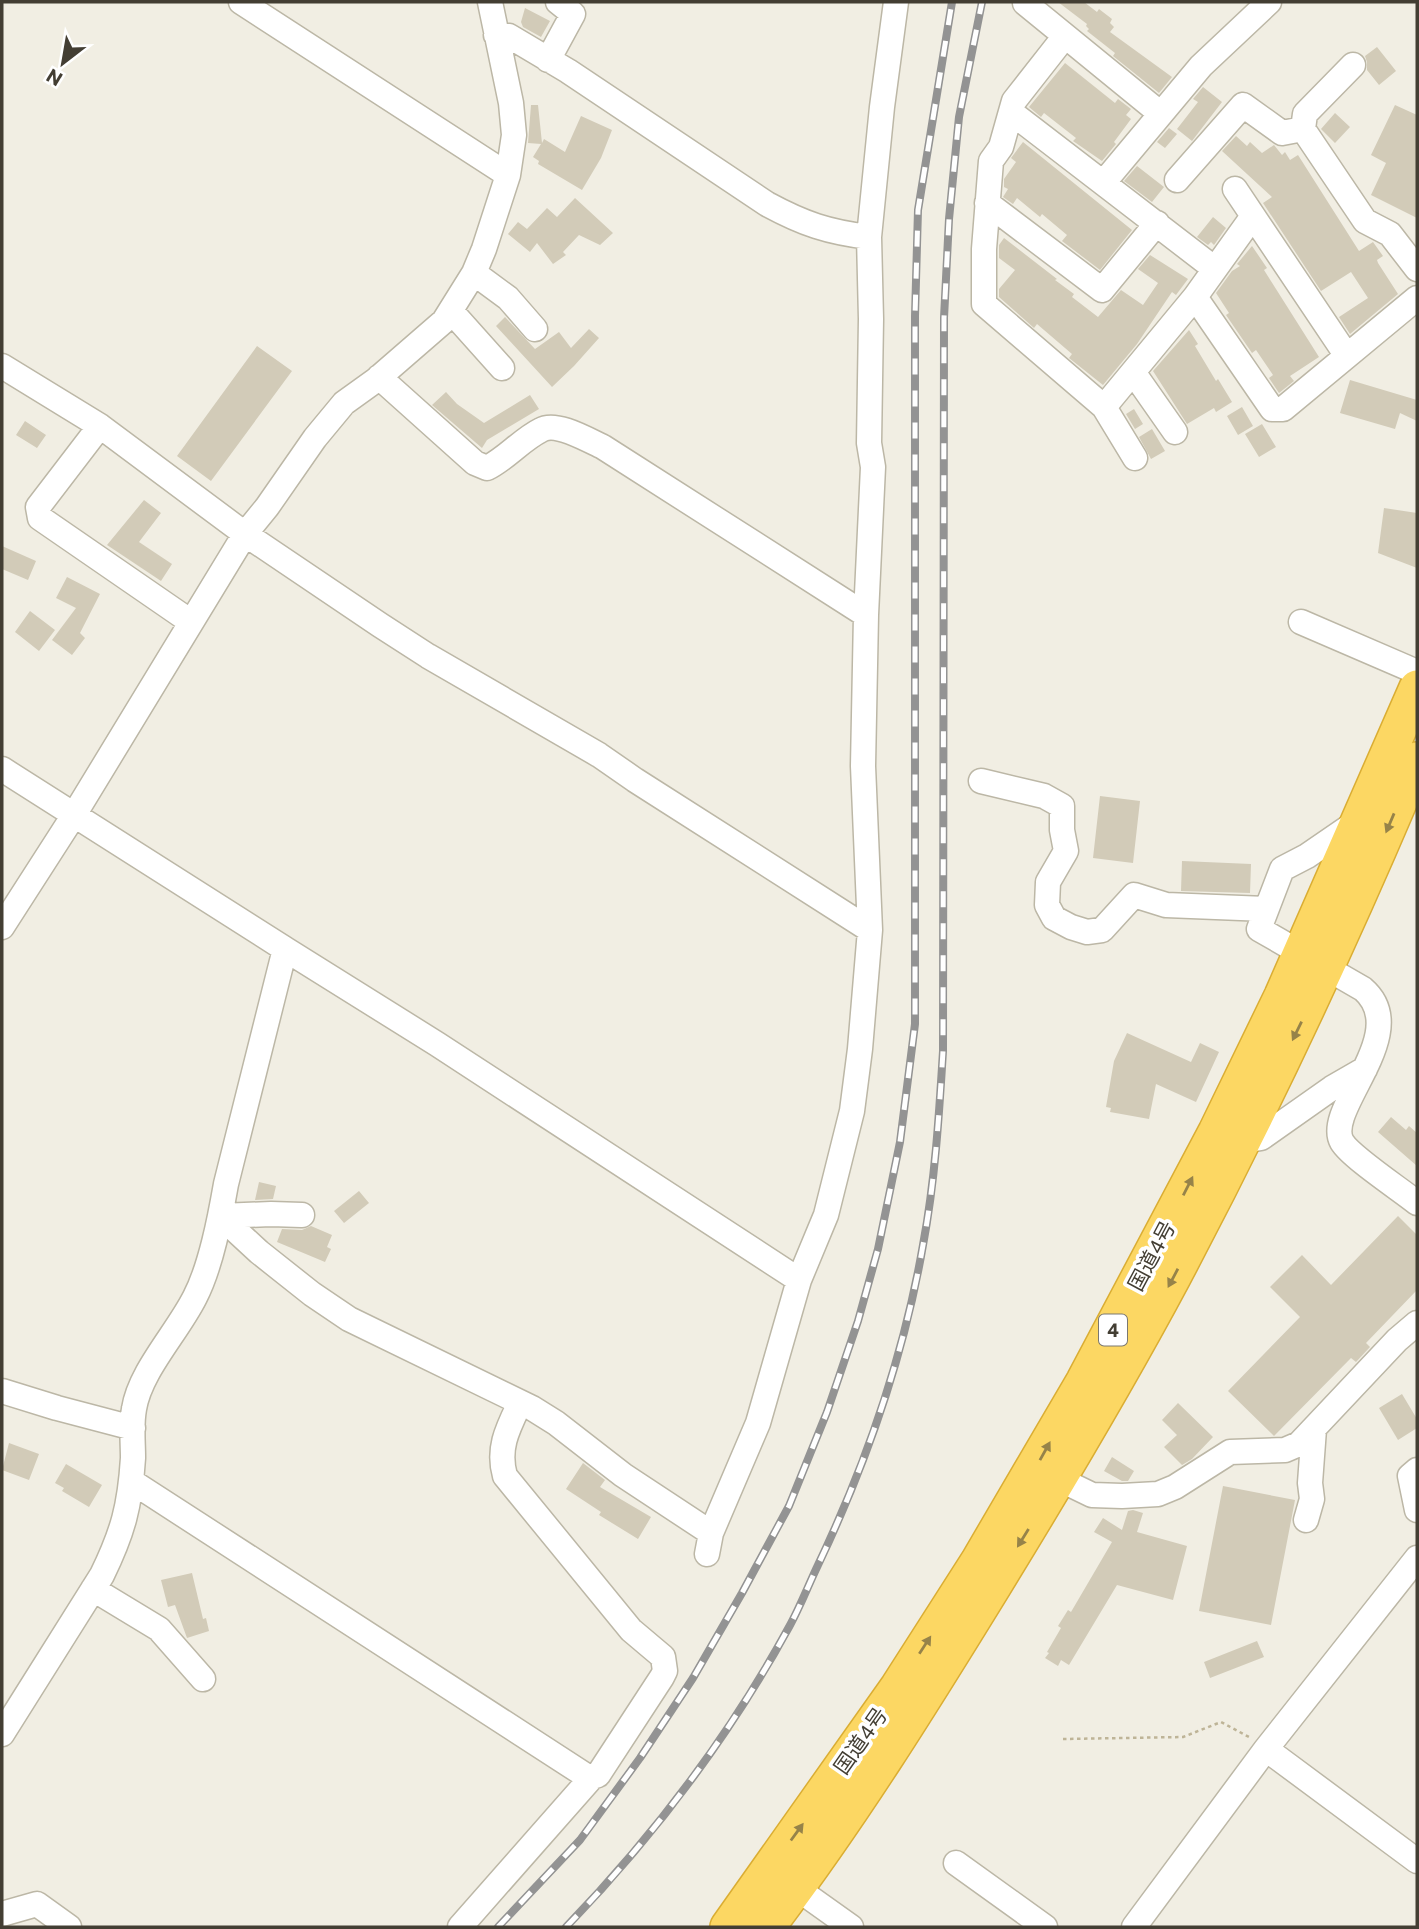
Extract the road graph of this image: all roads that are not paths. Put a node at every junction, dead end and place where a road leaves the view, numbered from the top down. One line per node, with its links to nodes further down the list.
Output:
1 (241, 2): 14 (street)
2 (490, 2): 7 (street)
3 (558, 2): 9 (street)
4 (896, 2): 21 (street)
5 (1269, 2): 12 (street)
6 (1025, 3): 8 (street)
7 (496, 35): 9 (street); 14 (street)
8 (1065, 36): 11 (street); 12 (street)
9 (548, 60): 21 (street)
10 (1353, 65): 13 (street)
11 (1012, 113): 16 (street); 18 (street)
12 (1161, 114): 16 (street)
13 (1303, 130): 15 (street); 23 (street)
14 (508, 176): 24 (street)
15 (1177, 180)
16 (1104, 182): 20 (street)
17 (1235, 189): 19 (street)
18 (988, 203): 20 (street); 34 (street)
19 (1253, 216): 22 (street); 29 (street)
20 (1157, 223): 22 (street)
21 (869, 237): 39 (street)
22 (1215, 268): 25 (street)
23 (1417, 269)
24 (474, 273): 27 (street); 28 (street)
25 (1195, 297): 29 (street); 32 (street)
26 (1417, 298): 29 (street)
27 (451, 311): 31 (street); 33 (street)
28 (535, 329)
29 (1347, 356)
30 (2, 366): 35 (street)
31 (502, 368)
32 (1133, 372): 34 (street); 36 (street)
33 (379, 377): 38 (street); 39 (street)
34 (1104, 407): 37 (street)
35 (100, 426): 38 (street); 40 (street)
36 (1175, 432)
37 (1135, 458)
38 (245, 534): 40 (street); 51 (street)
39 (866, 615): 51 (street)
40 (191, 622): 47 (street)
41 (1301, 622): 42 (street)
42 (1417, 672)
43 (1417, 688): 48 (highway, 国道4号 / 4)
44 (1417, 760): 53 (highway, 国道4号 / 4, one-way to 53)
45 (2, 769): 47 (street)
46 (981, 781): 49 (street)
47 (74, 815): 50 (street); 52 (street)
48 (1360, 820): 49 (street); 53 (highway, 国道4号 / 4)
49 (1266, 909): 53 (street)
50 (2, 927)
51 (870, 930): 59 (street)
52 (285, 948): 57 (street); 59 (street)
53 (1313, 959): 54 (street); 55 (highway, 国道4号 / 4, one-way to 55); 79 (highway, 国道4号 / 4, one-way to 53)
54 (1365, 1069): 55 (street); 56 (street)
55 (1243, 1141): 66 (highway, 国道4号 / 4, one-way to 66)
56 (1417, 1203)
57 (220, 1216): 58 (street); 62 (street); 63 (street)
58 (302, 1216)
59 (799, 1280): 62 (street)
60 (1417, 1323): 64 (street)
61 (2, 1391): 63 (street)
62 (520, 1403): 76 (street)
63 (133, 1428): 67 (street)
64 (1314, 1429): 66 (street); 69 (street)
65 (1417, 1470): 68 (street)
66 (1059, 1479): 79 (highway, 国道4号 / 4, one-way to 79)
67 (131, 1480): 71 (street); 76 (street)
68 (1417, 1510)
69 (1306, 1520)
70 (1417, 1558): 75 (street)
71 (93, 1589): 72 (street); 73 (street)
72 (204, 1679)
73 (10, 1704): 74 (street)
74 (2, 1734)
75 (1266, 1749): 77 (street); 87 (street)
76 (592, 1777): 82 (street)
77 (1417, 1861)
78 (956, 1863): 86 (street)
79 (783, 1879): 83 (highway, 国道4号 / 4); 84 (highway, 国道4号 / 4); 85 (street)
80 (2, 1914): 81 (street)
81 (69, 1927)
82 (460, 1927)
83 (728, 1927)
84 (767, 1927)
85 (851, 1927)
86 (1045, 1927)
87 (1134, 1927)

